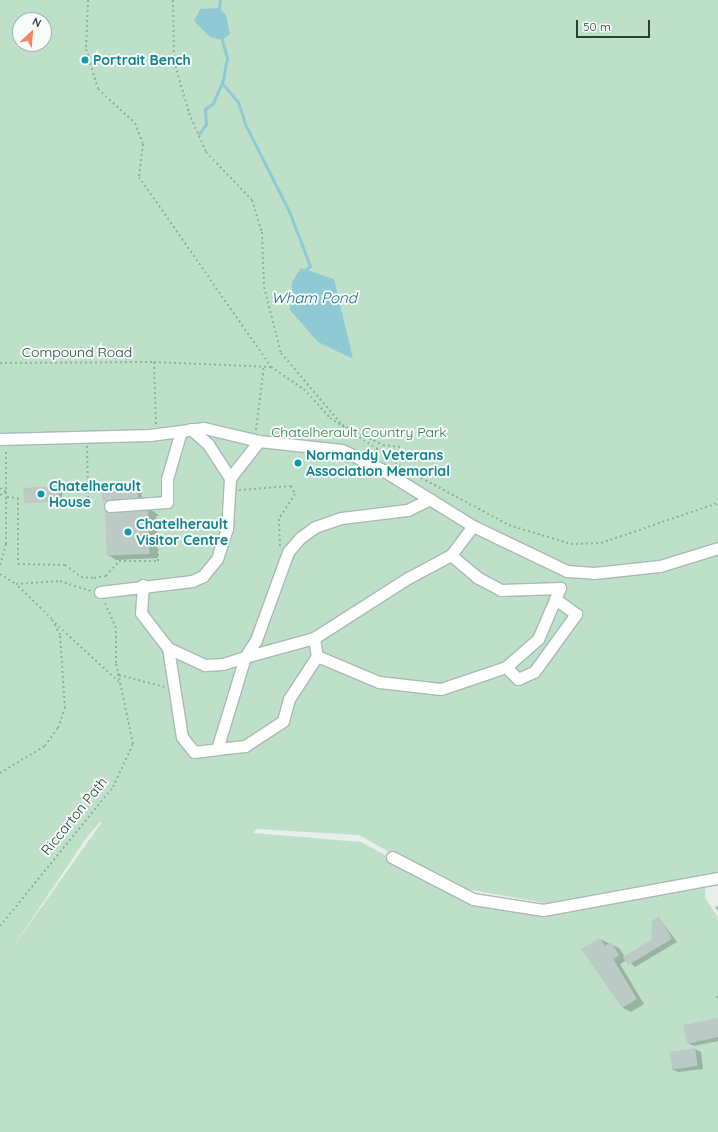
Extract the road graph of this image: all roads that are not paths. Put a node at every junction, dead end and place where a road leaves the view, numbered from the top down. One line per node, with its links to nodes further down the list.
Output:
1 (186, 430): 2 (lane); 3 (lane); 4 (lane); 6 (lane)
2 (3, 438)
3 (257, 438): 4 (lane); 5 (lane)
4 (230, 478): 10 (lane)
5 (430, 499): 7 (lane); 16 (lane)
6 (110, 506)
7 (473, 526): 8 (lane); 9 (lane)
8 (718, 548)
9 (451, 555): 12 (lane); 13 (lane)
10 (143, 585): 11 (lane); 14 (lane)
11 (100, 592)
12 (555, 599): 17 (lane); 17 (lane)
13 (314, 638): 15 (lane); 16 (lane)
14 (168, 648): 16 (lane); 18 (lane)
15 (317, 656): 17 (lane); 18 (lane)
16 (245, 657): 18 (lane)
17 (506, 667)
18 (217, 749)
19 (392, 857): 20 (lane)
20 (718, 878)

